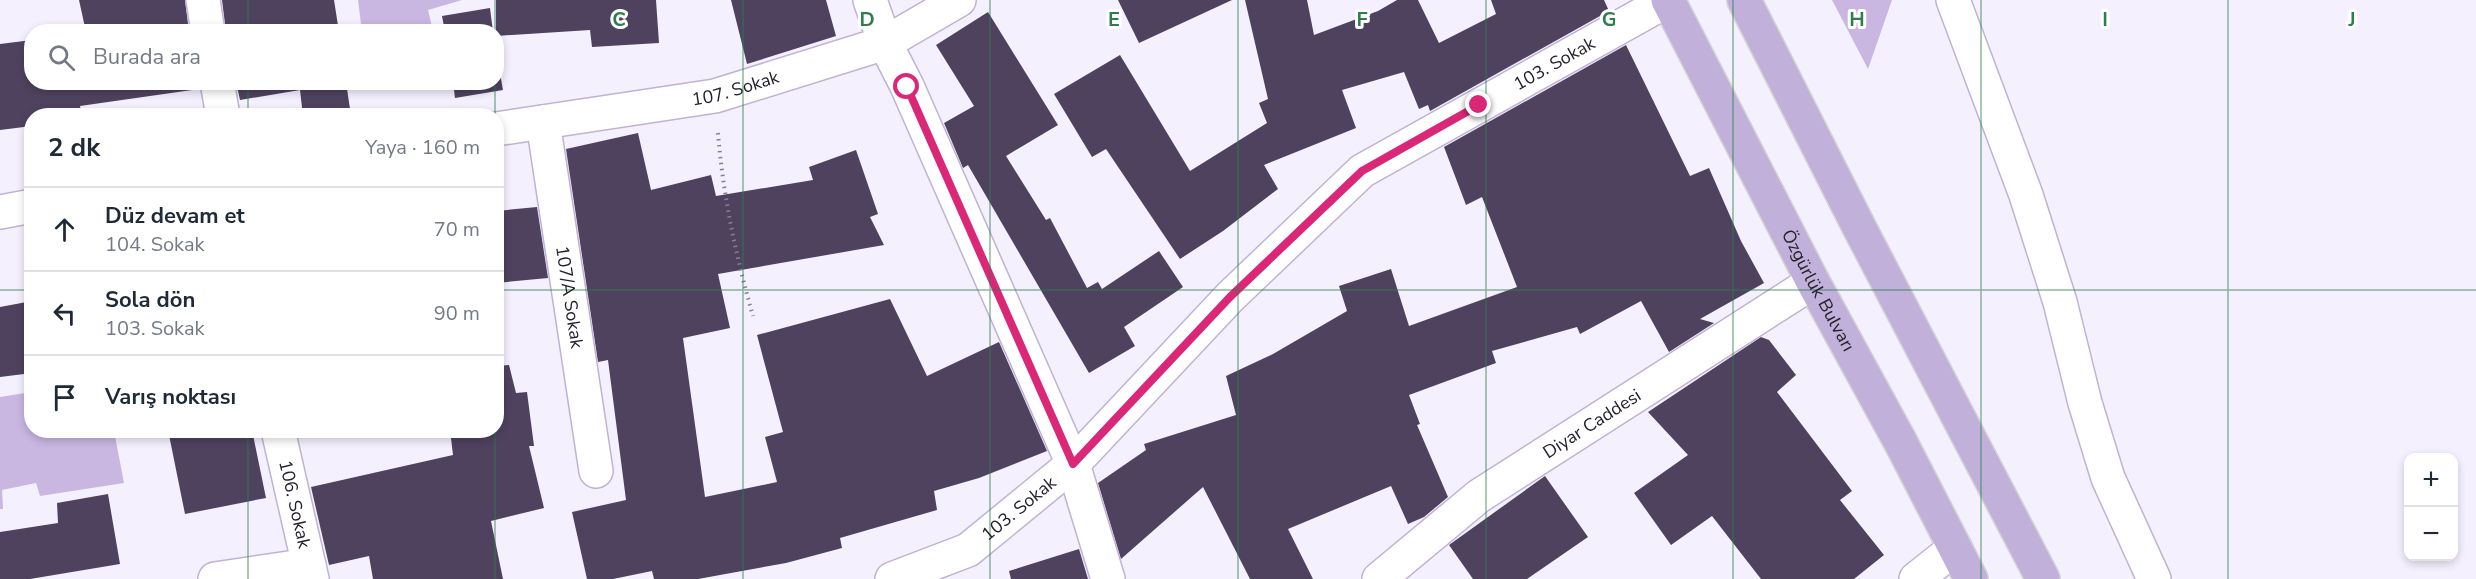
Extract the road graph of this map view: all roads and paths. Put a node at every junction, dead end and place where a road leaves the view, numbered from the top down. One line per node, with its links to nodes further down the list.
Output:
1 (202, 0): 7 (street)
2 (870, 0): 8 (street)
3 (959, 0): 8 (street, 107. Sokak)
4 (1668, 0): 16 (main road, Özgürlük Bulvarı); 19 (street, 103. Sokak)
5 (1744, 0): 29 (main road)
6 (1953, 0): 30 (street)
7 (206, 24)
8 (885, 43): 10 (street, 107. Sokak); 19 (street)
9 (218, 90): 11 (street)
10 (715, 96): 12 (street, 107. Sokak); 17 (path)
11 (222, 108)
12 (543, 122): 13 (street, 107. Sokak); 20 (street, 107/A Sokak)
13 (504, 128)
14 (24, 208): 15 (street)
15 (0, 212)
16 (1813, 282): 21 (main road, Özgürlük Bulvarı); 26 (street, Diyar Caddesi)
17 (753, 316)
18 (280, 438): 22 (street, 106. Sokak)
19 (1073, 464): 24 (street, 103. Sokak); 25 (street)
20 (596, 471)
21 (1955, 548): 27 (street); 28 (main road, Özgürlük Bulvarı)
22 (310, 572): 23 (street)
23 (215, 579)
24 (892, 579)
25 (1108, 579)
26 (1379, 579)
27 (1916, 579)
28 (1971, 579)
29 (2043, 579)
30 (2154, 579)

